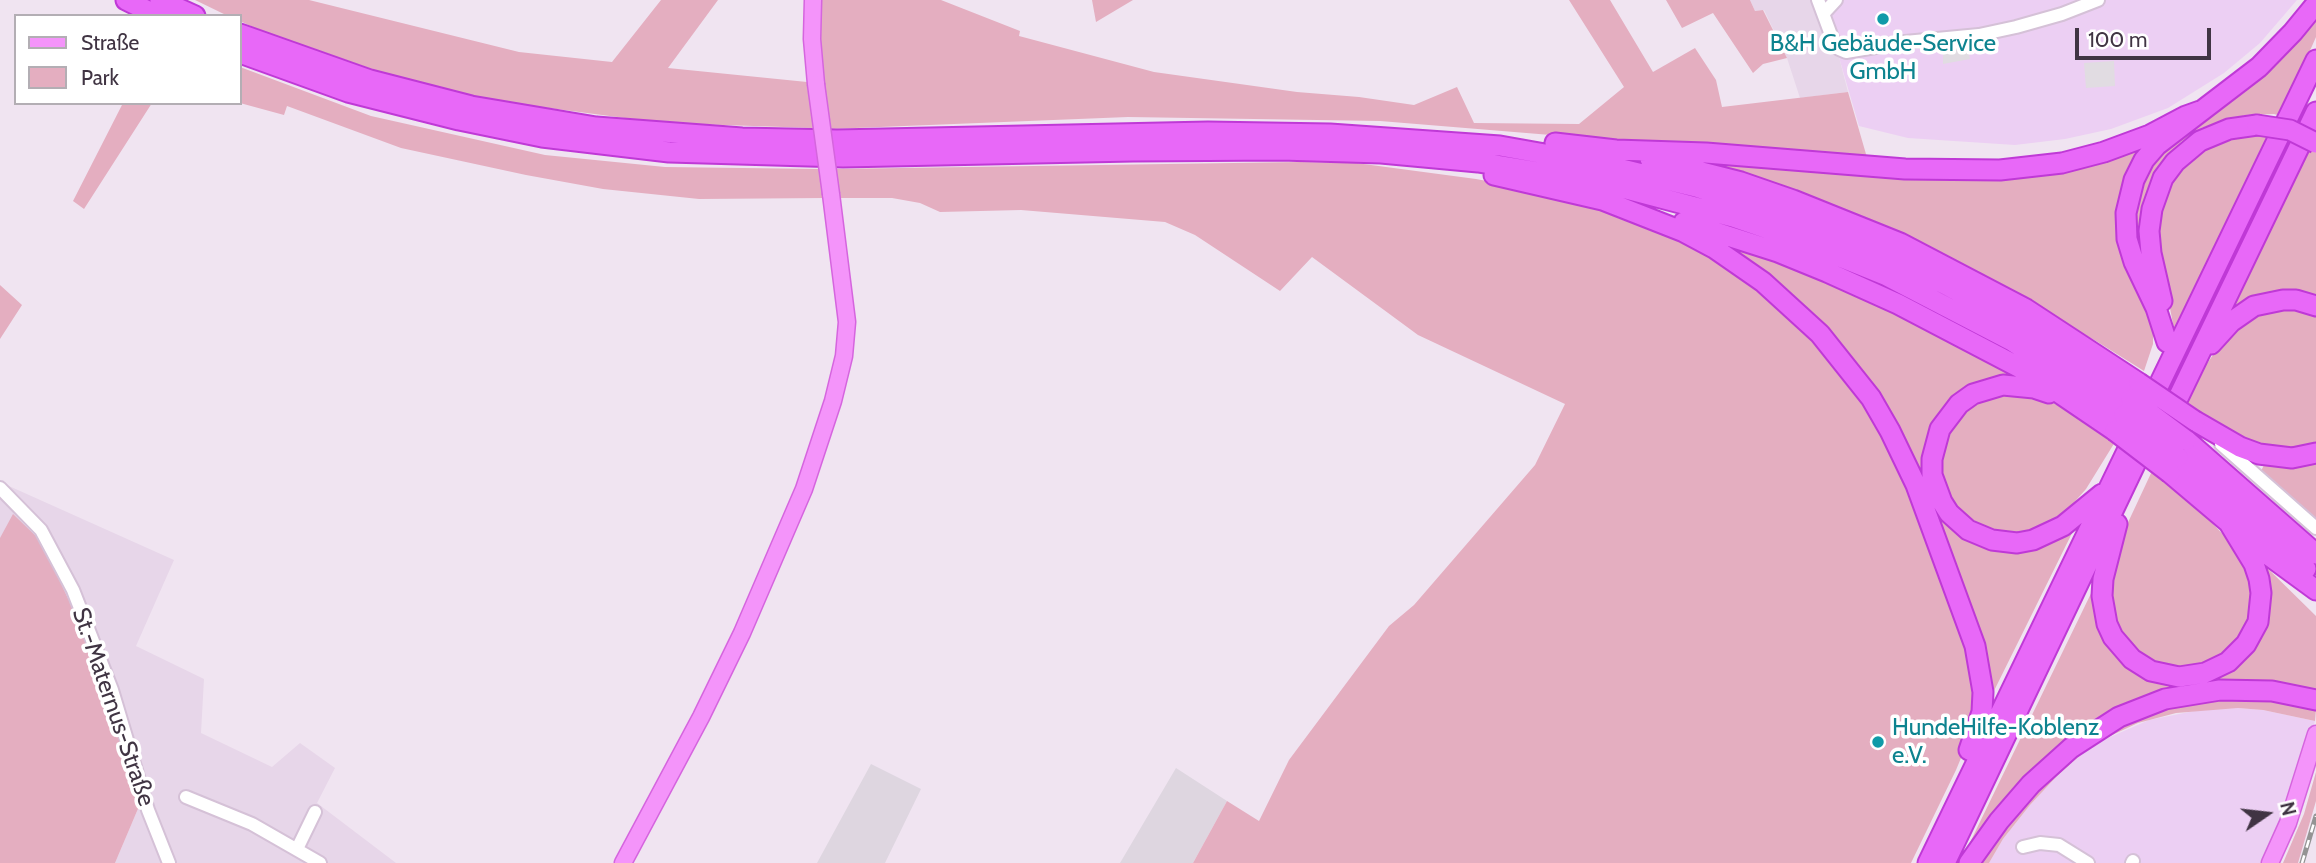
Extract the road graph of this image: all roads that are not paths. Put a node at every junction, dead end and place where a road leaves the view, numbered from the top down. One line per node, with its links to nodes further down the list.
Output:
1 (126, 0): 9 (highway)
2 (160, 0): 10 (highway)
3 (813, 0): 47 (main road, bridge)
4 (1818, 0): 8 (street)
5 (1836, 0): 8 (street)
6 (2098, 0): 8 (street)
7 (2316, 4): 15 (highway)
8 (1824, 13)
9 (154, 14)
10 (191, 14)
11 (242, 35): 19 (highway)
12 (242, 54): 19 (highway)
13 (2316, 60): 24 (highway)
14 (2316, 89): 37 (highway)
15 (2200, 111): 18 (highway); 22 (highway)
16 (2316, 112): 23 (highway)
17 (2316, 143): 22 (highway, bridge)
18 (1616, 150): 19 (highway); 25 (highway)
19 (1457, 151): 20 (highway); 25 (highway)
20 (1600, 199): 26 (highway); 42 (highway)
21 (2316, 306): 23 (highway)
22 (2167, 342): 24 (highway)
23 (2194, 364): 33 (highway)
24 (2165, 374): 31 (highway)
25 (2127, 407): 26 (highway); 27 (highway, bridge); 29 (highway, bridge)
26 (2088, 412): 31 (highway)
27 (2200, 425): 28 (highway); 34 (street)
28 (2316, 453)
29 (2178, 457): 32 (highway); 35 (highway); 36 (highway)
30 (0, 488): 45 (street, St.-Maternus-Straße)
31 (2108, 489): 42 (highway)
32 (2229, 523): 33 (highway); 36 (highway)
33 (2117, 524): 37 (highway)
34 (2316, 528)
35 (2316, 554)
36 (2314, 583)
37 (2031, 682): 49 (highway)
38 (2316, 700): 50 (highway)
39 (2316, 734): 52 (main road)
40 (186, 797): 44 (street)
41 (316, 811): 44 (street)
42 (1951, 815): 48 (highway)
43 (2023, 848): 51 (street)
44 (297, 849): 46 (street)
45 (169, 863)
46 (320, 863)
47 (623, 863)
48 (1928, 863)
49 (1945, 863)
50 (1969, 863)
51 (2088, 863)
52 (2270, 863)

